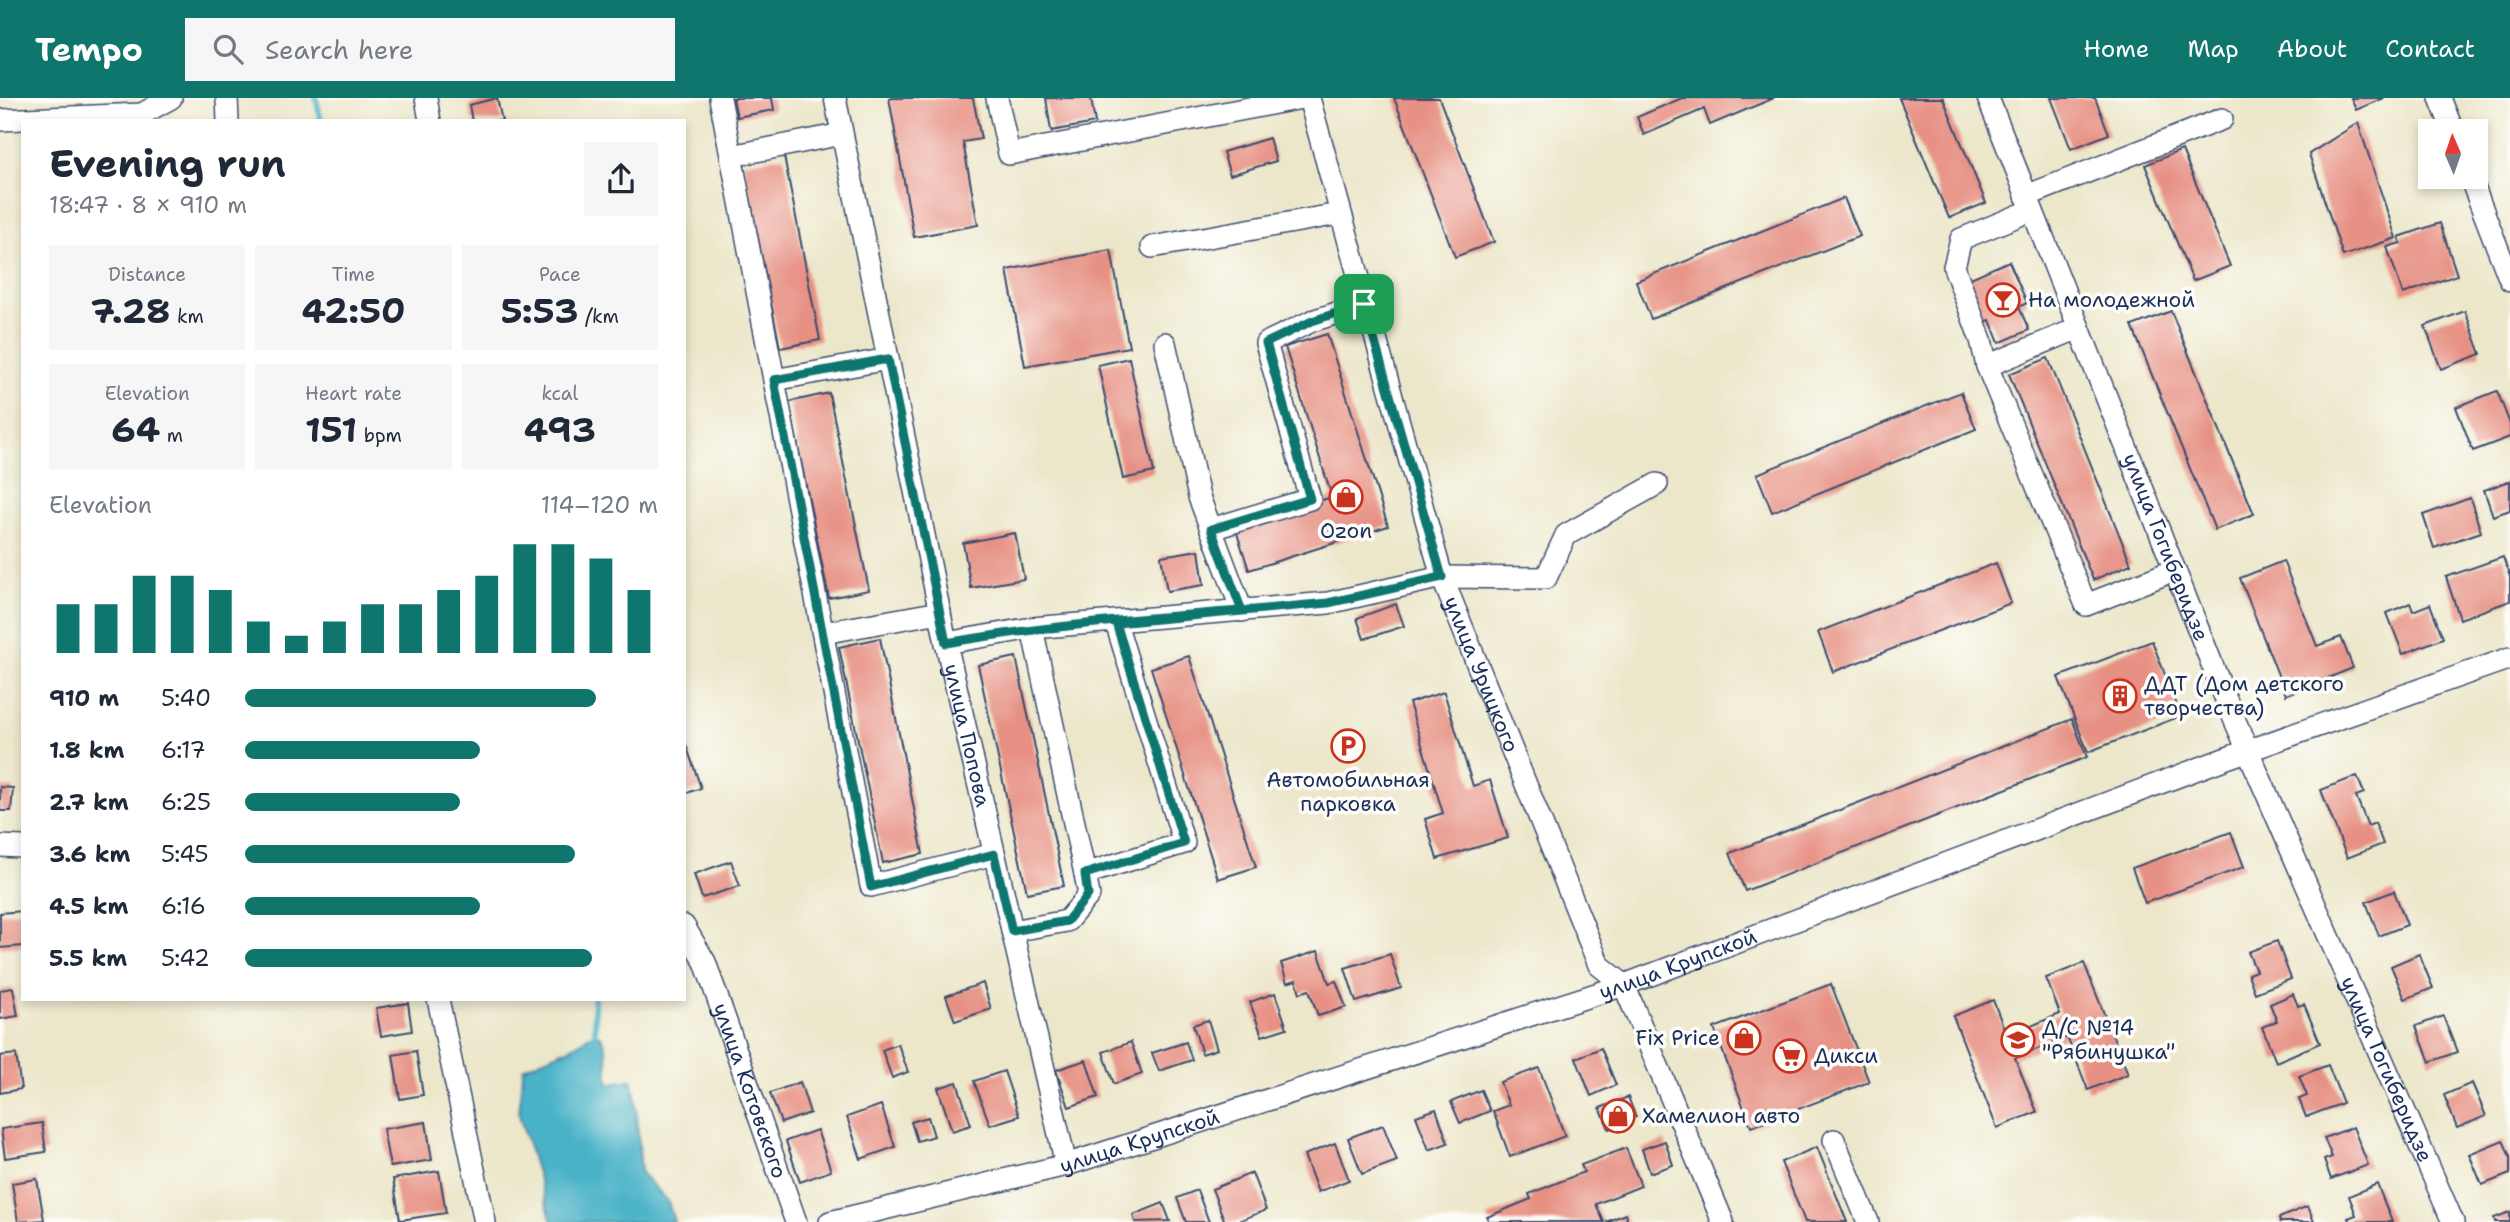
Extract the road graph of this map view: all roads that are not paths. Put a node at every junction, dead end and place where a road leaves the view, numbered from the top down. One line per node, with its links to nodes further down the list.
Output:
1 (171, 98): 12 (street)
2 (227, 98): 13 (street)
3 (426, 98): 14 (street)
4 (720, 98): 19 (street)
5 (835, 98): 18 (street, улица Попова)
6 (997, 98): 7 (street)
7 (1302, 98)
8 (1309, 98): 22 (street, улица Урицкого)
9 (1988, 98): 21 (street, улица Гогиберидзе)
10 (2440, 98): 16 (street)
11 (21, 119): 17 (street)
12 (24, 119)
13 (228, 119)
14 (430, 119)
15 (2222, 119): 21 (street)
16 (2448, 119)
17 (0, 120)
18 (842, 134): 19 (street); 28 (street, улица Попова)
19 (731, 156): 30 (street)
20 (2475, 189): 24 (street)
21 (2029, 203): 26 (street, улица Гогиберидзе); 29 (street)
22 (1339, 214): 23 (street); 25 (street, улица Урицкого)
23 (1152, 247)
24 (2510, 280)
25 (1364, 304): 32 (street); 34 (street, улица Урицкого)
26 (2079, 328): 29 (street); 33 (street, улица Гогиберидзе)
27 (1165, 343): 32 (street)
28 (888, 359): 30 (street); 36 (street, улица Попова)
29 (1987, 366): 33 (street)
30 (774, 380): 39 (street)
31 (1657, 484): 34 (street)
32 (1211, 529): 35 (street)
33 (2175, 570): 42 (street, улица Гогиберидзе)
34 (1442, 577): 35 (street); 49 (street, улица Урицкого)
35 (1242, 611): 37 (street)
36 (940, 612): 39 (street); 40 (street, улица Попова)
37 (1116, 623): 38 (street); 46 (street)
38 (1032, 628): 40 (street); 46 (street)
39 (823, 632): 45 (street)
40 (946, 643): 45 (street, улица Попова)
41 (2510, 658): 42 (street, улица Крупской)
42 (2248, 751): 49 (street, улица Крупской); 58 (street, улица Гогиберидзе)
43 (0, 846): 44 (street)
44 (21, 847)
45 (994, 854): 48 (street, улица Попова)
46 (1085, 874): 48 (street)
47 (686, 929): 54 (street, улица Котовского)
48 (1012, 931): 52 (street, улица Попова)
49 (1624, 985): 52 (street, улица Крупской); 56 (street, улица Урицкого)
50 (438, 1001): 53 (street)
51 (1834, 1140): 57 (street)
52 (1066, 1165): 55 (street, улица Крупской)
53 (485, 1222)
54 (796, 1222)
55 (830, 1222)
56 (1723, 1222)
57 (1868, 1222)
58 (2453, 1222)

